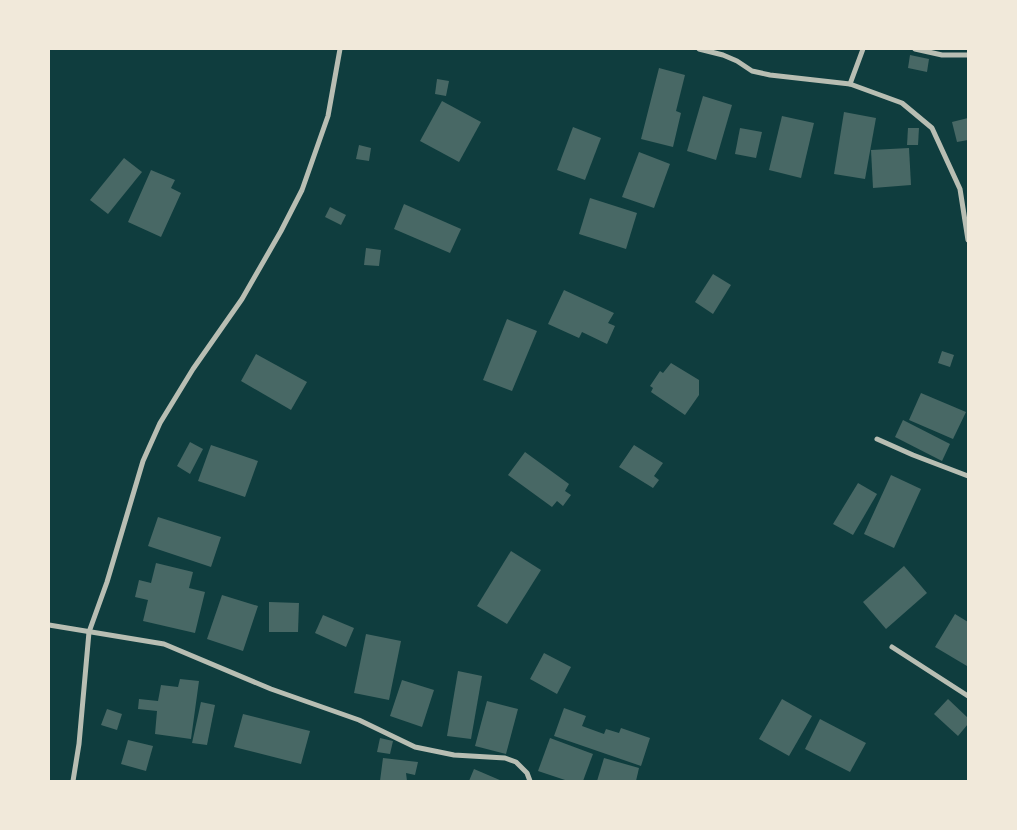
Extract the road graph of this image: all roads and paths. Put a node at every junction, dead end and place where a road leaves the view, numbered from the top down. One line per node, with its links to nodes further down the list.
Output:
1 (340, 49): 11 (street)
2 (699, 49): 6 (street)
3 (863, 49): 6 (street)
4 (914, 49): 5 (street)
5 (968, 55)
6 (850, 84): 7 (street)
7 (968, 240)
8 (877, 439): 9 (street)
9 (968, 476)
10 (49, 625): 11 (street)
11 (89, 632): 14 (street); 15 (street)
12 (892, 647): 13 (street)
13 (968, 696)
14 (73, 781)
15 (530, 781)

